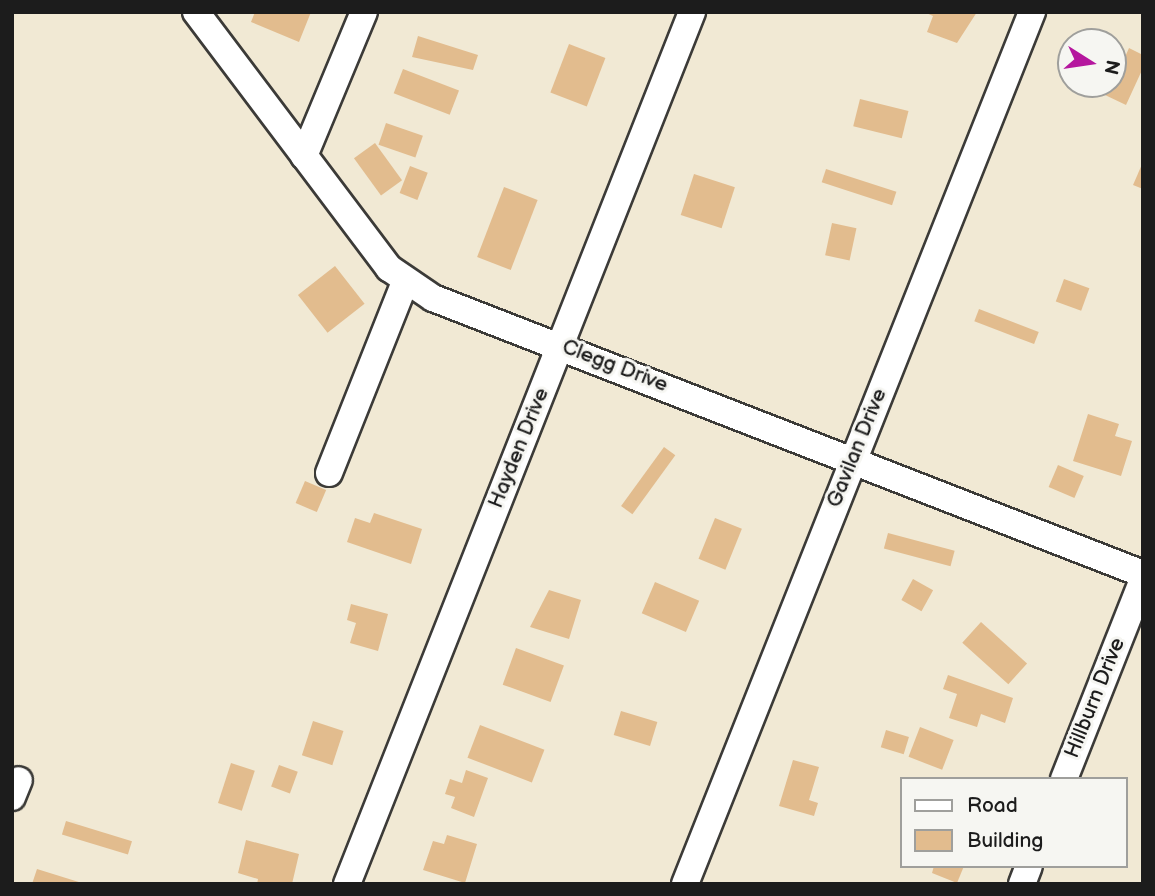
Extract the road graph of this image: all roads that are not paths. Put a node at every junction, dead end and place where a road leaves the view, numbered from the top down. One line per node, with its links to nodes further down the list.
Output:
1 (196, 12): 5 (street, Clegg Drive)
2 (364, 12): 5 (street)
3 (692, 12): 7 (street, Hayden Drive)
4 (1032, 12): 8 (street, Gavilan Drive)
5 (304, 156): 6 (street, Clegg Drive)
6 (405, 282): 7 (street, Clegg Drive); 9 (street)
7 (560, 345): 8 (street, Clegg Drive); 12 (street, Hayden Drive)
8 (852, 459): 10 (street, Clegg Drive); 13 (street, Gavilan Drive)
9 (329, 473)
10 (1143, 576): 11 (street, Hillburn Drive)
11 (1064, 777)
12 (347, 884)
13 (685, 884)

